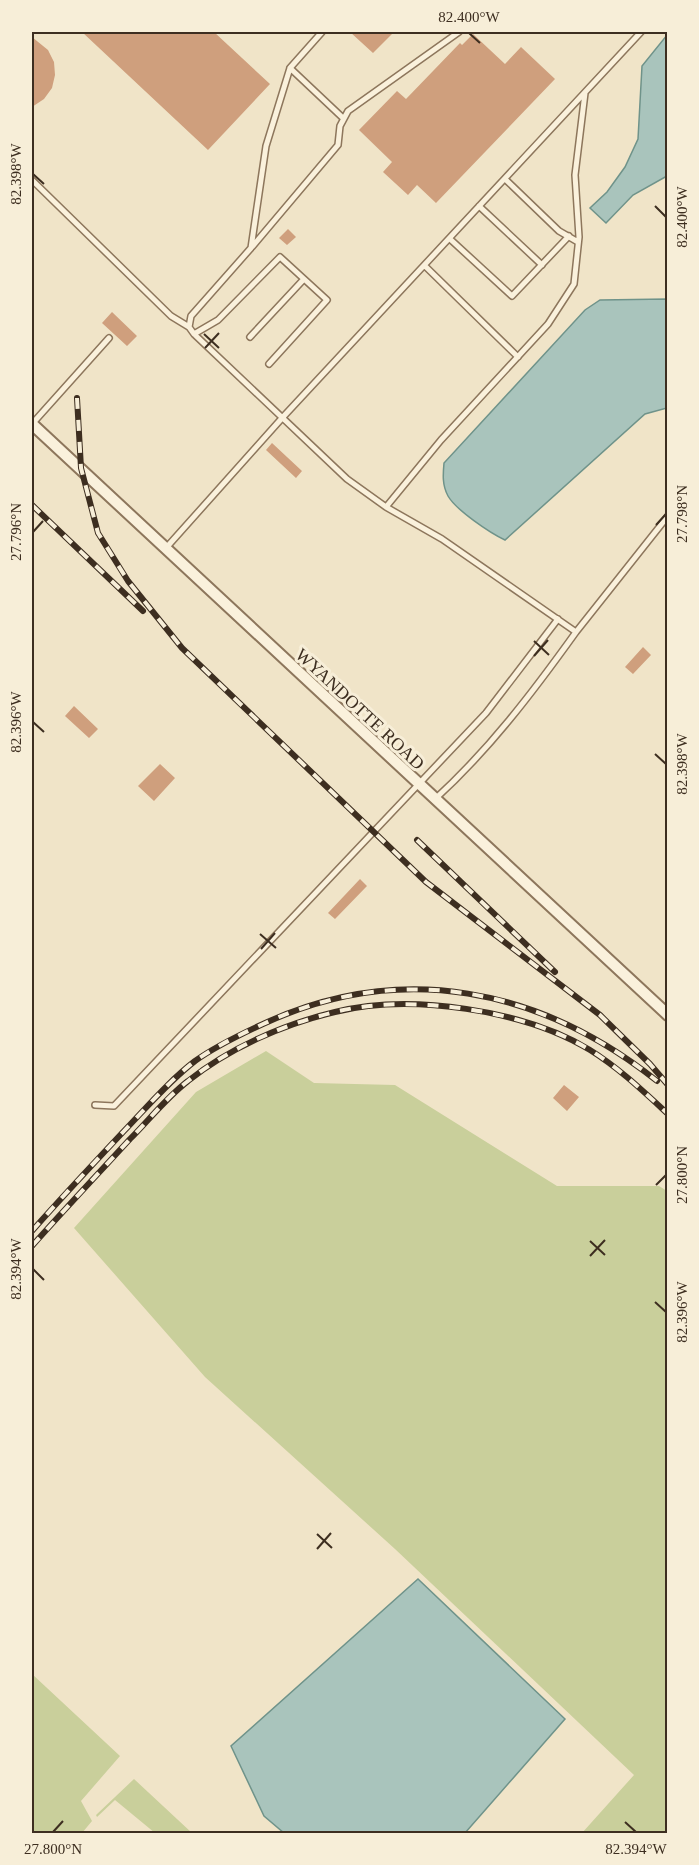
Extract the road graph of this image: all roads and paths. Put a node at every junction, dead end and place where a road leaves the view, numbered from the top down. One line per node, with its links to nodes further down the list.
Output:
1 (322, 32): 4 (lane)
2 (459, 32): 6 (lane)
3 (641, 32): 5 (lane)
4 (290, 68): 6 (lane); 13 (lane)
5 (586, 92): 7 (lane); 12 (lane)
6 (343, 118): 13 (lane)
7 (505, 179): 9 (lane); 10 (lane)
8 (32, 180): 17 (lane)
9 (479, 206): 11 (lane); 14 (lane)
10 (569, 236): 12 (lane); 14 (lane)
11 (450, 239): 14 (lane); 15 (lane)
12 (578, 242): 21 (lane)
13 (251, 248): 17 (lane)
14 (542, 265)
15 (425, 266): 21 (lane); 23 (lane)
16 (304, 279): 18 (lane); 19 (lane); 22 (lane)
17 (189, 327): 18 (lane)
18 (194, 334): 23 (lane)
19 (250, 337)
20 (109, 338): 24 (lane)
21 (518, 357): 25 (lane)
22 (269, 364)
23 (283, 417): 25 (lane); 27 (lane)
24 (32, 424): 27 (street, WYANDOTTE ROAD)
25 (386, 507): 28 (lane)
26 (668, 516): 29 (lane)
27 (165, 549): 30 (street, WYANDOTTE ROAD)
28 (558, 619): 29 (lane); 30 (lane)
29 (576, 632): 31 (lane)
30 (417, 784): 31 (street, WYANDOTTE ROAD); 33 (lane)
31 (434, 800): 32 (street, WYANDOTTE ROAD)
32 (668, 1015)
33 (95, 1105)

